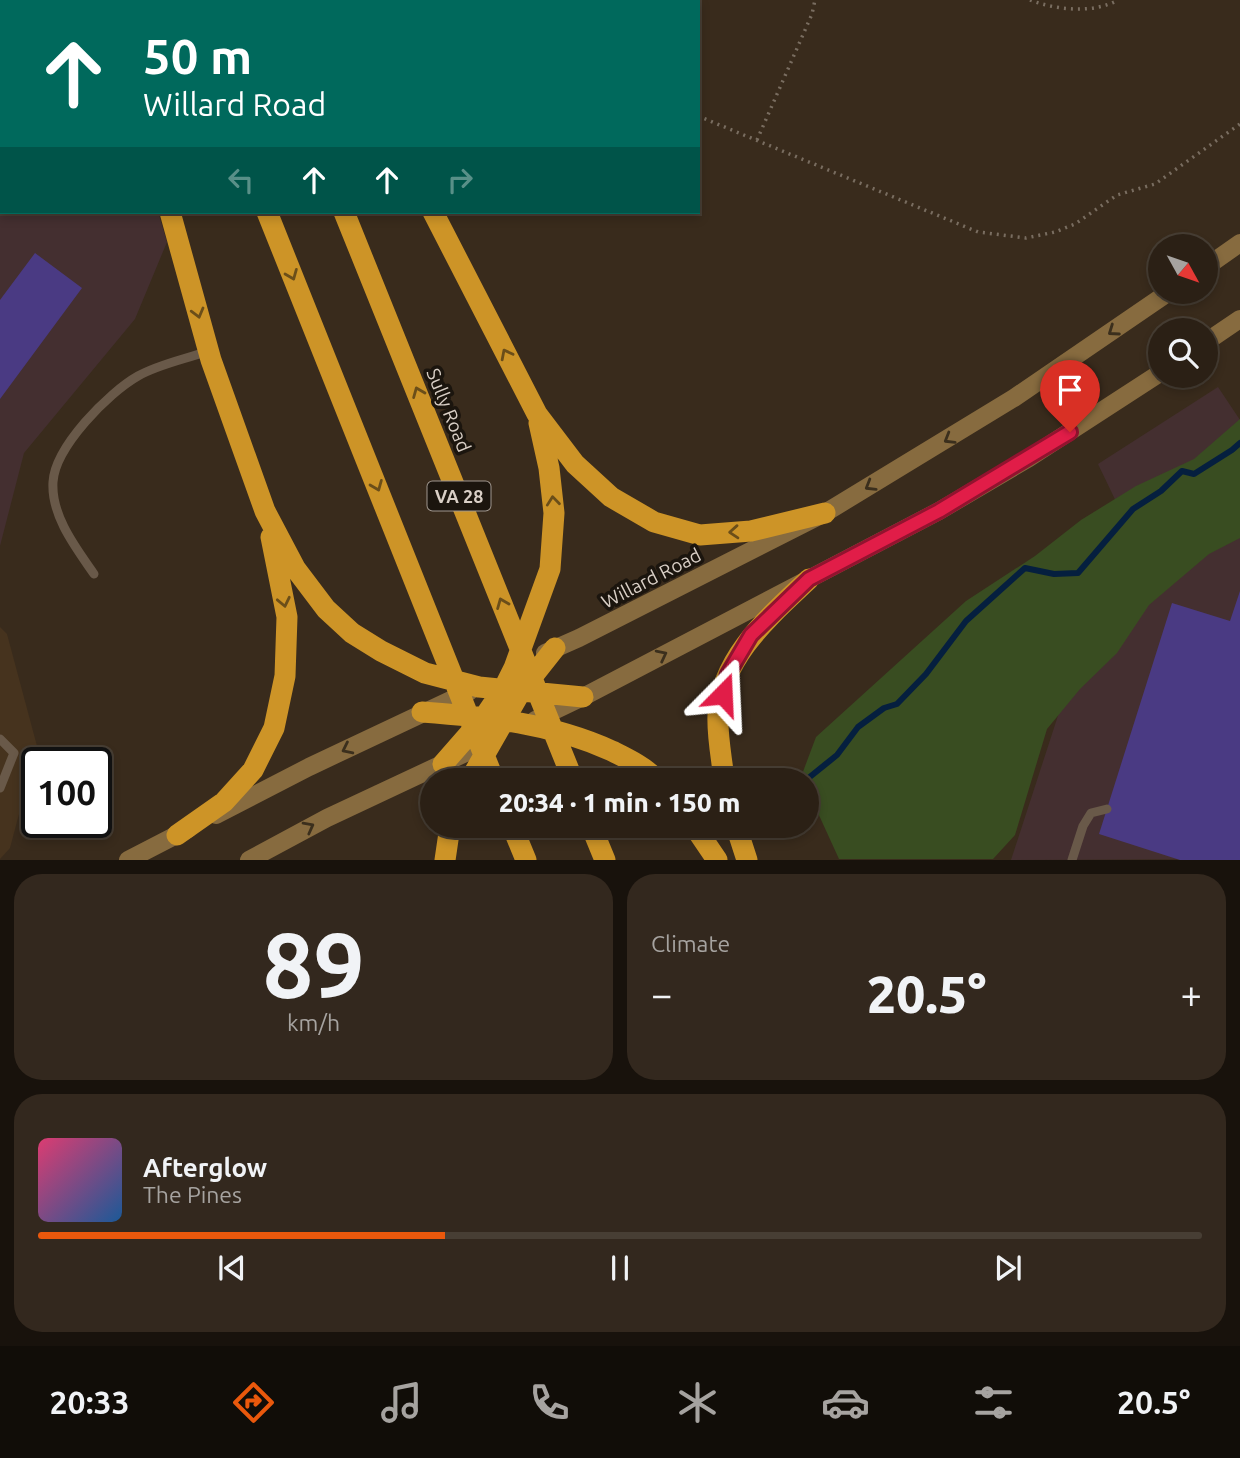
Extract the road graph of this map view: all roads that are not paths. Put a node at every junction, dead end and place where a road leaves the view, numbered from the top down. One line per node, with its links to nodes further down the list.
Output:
1 (171, 214): 10 (highway, one-way to 10)
2 (268, 214): 29 (highway, one-way to 29)
3 (345, 214): 30 (highway, Sully Road / VA 28, one-way to 3)
4 (434, 214): 12 (highway, one-way to 4)
5 (1240, 243): 6 (main road)
6 (1218, 259)
7 (1152, 304): 14 (main road, Willard Road, one-way to 14)
8 (1240, 319): 9 (main road)
9 (1218, 334)
10 (208, 351): 13 (highway); 15 (lane)
11 (1148, 381): 16 (main road)
12 (537, 414): 14 (highway, one-way to 12); 18 (highway, one-way to 12)
13 (265, 511): 19 (highway); 35 (highway, one-way to 35)
14 (825, 513): 17 (main road, Willard Road)
15 (94, 574)
16 (809, 579): 21 (main road, one-way to 16); 32 (highway)
17 (555, 648): 18 (main road, Willard Road); 20 (highway)
18 (514, 668): 19 (main road, Willard Road); 20 (highway)
19 (479, 687): 20 (highway); 22 (main road, Willard Road)
20 (513, 689): 21 (highway); 23 (highway)
21 (592, 692): 24 (main road)
22 (415, 716): 23 (highway); 35 (main road, Willard Road, one-way to 35)
23 (495, 718): 24 (highway); 26 (highway); 27 (highway)
24 (528, 723): 26 (main road); 31 (highway)
25 (0, 739): 33 (lane)
26 (492, 740): 27 (main road); 28 (highway)
27 (436, 767): 42 (main road, one-way to 27)
28 (477, 768)
29 (489, 768)
30 (568, 768)
31 (641, 768)
32 (722, 768)
33 (0, 788)
34 (1107, 809): 48 (lane)
35 (177, 835): 41 (main road, Willard Road)
36 (448, 838): 43 (highway)
37 (517, 838): 44 (highway)
38 (597, 838): 45 (highway)
39 (702, 838): 46 (highway)
40 (740, 838): 47 (highway)
41 (128, 859)
42 (249, 859)
43 (445, 859)
44 (526, 859)
45 (605, 859)
46 (717, 859)
47 (747, 859)
48 (1074, 859)

